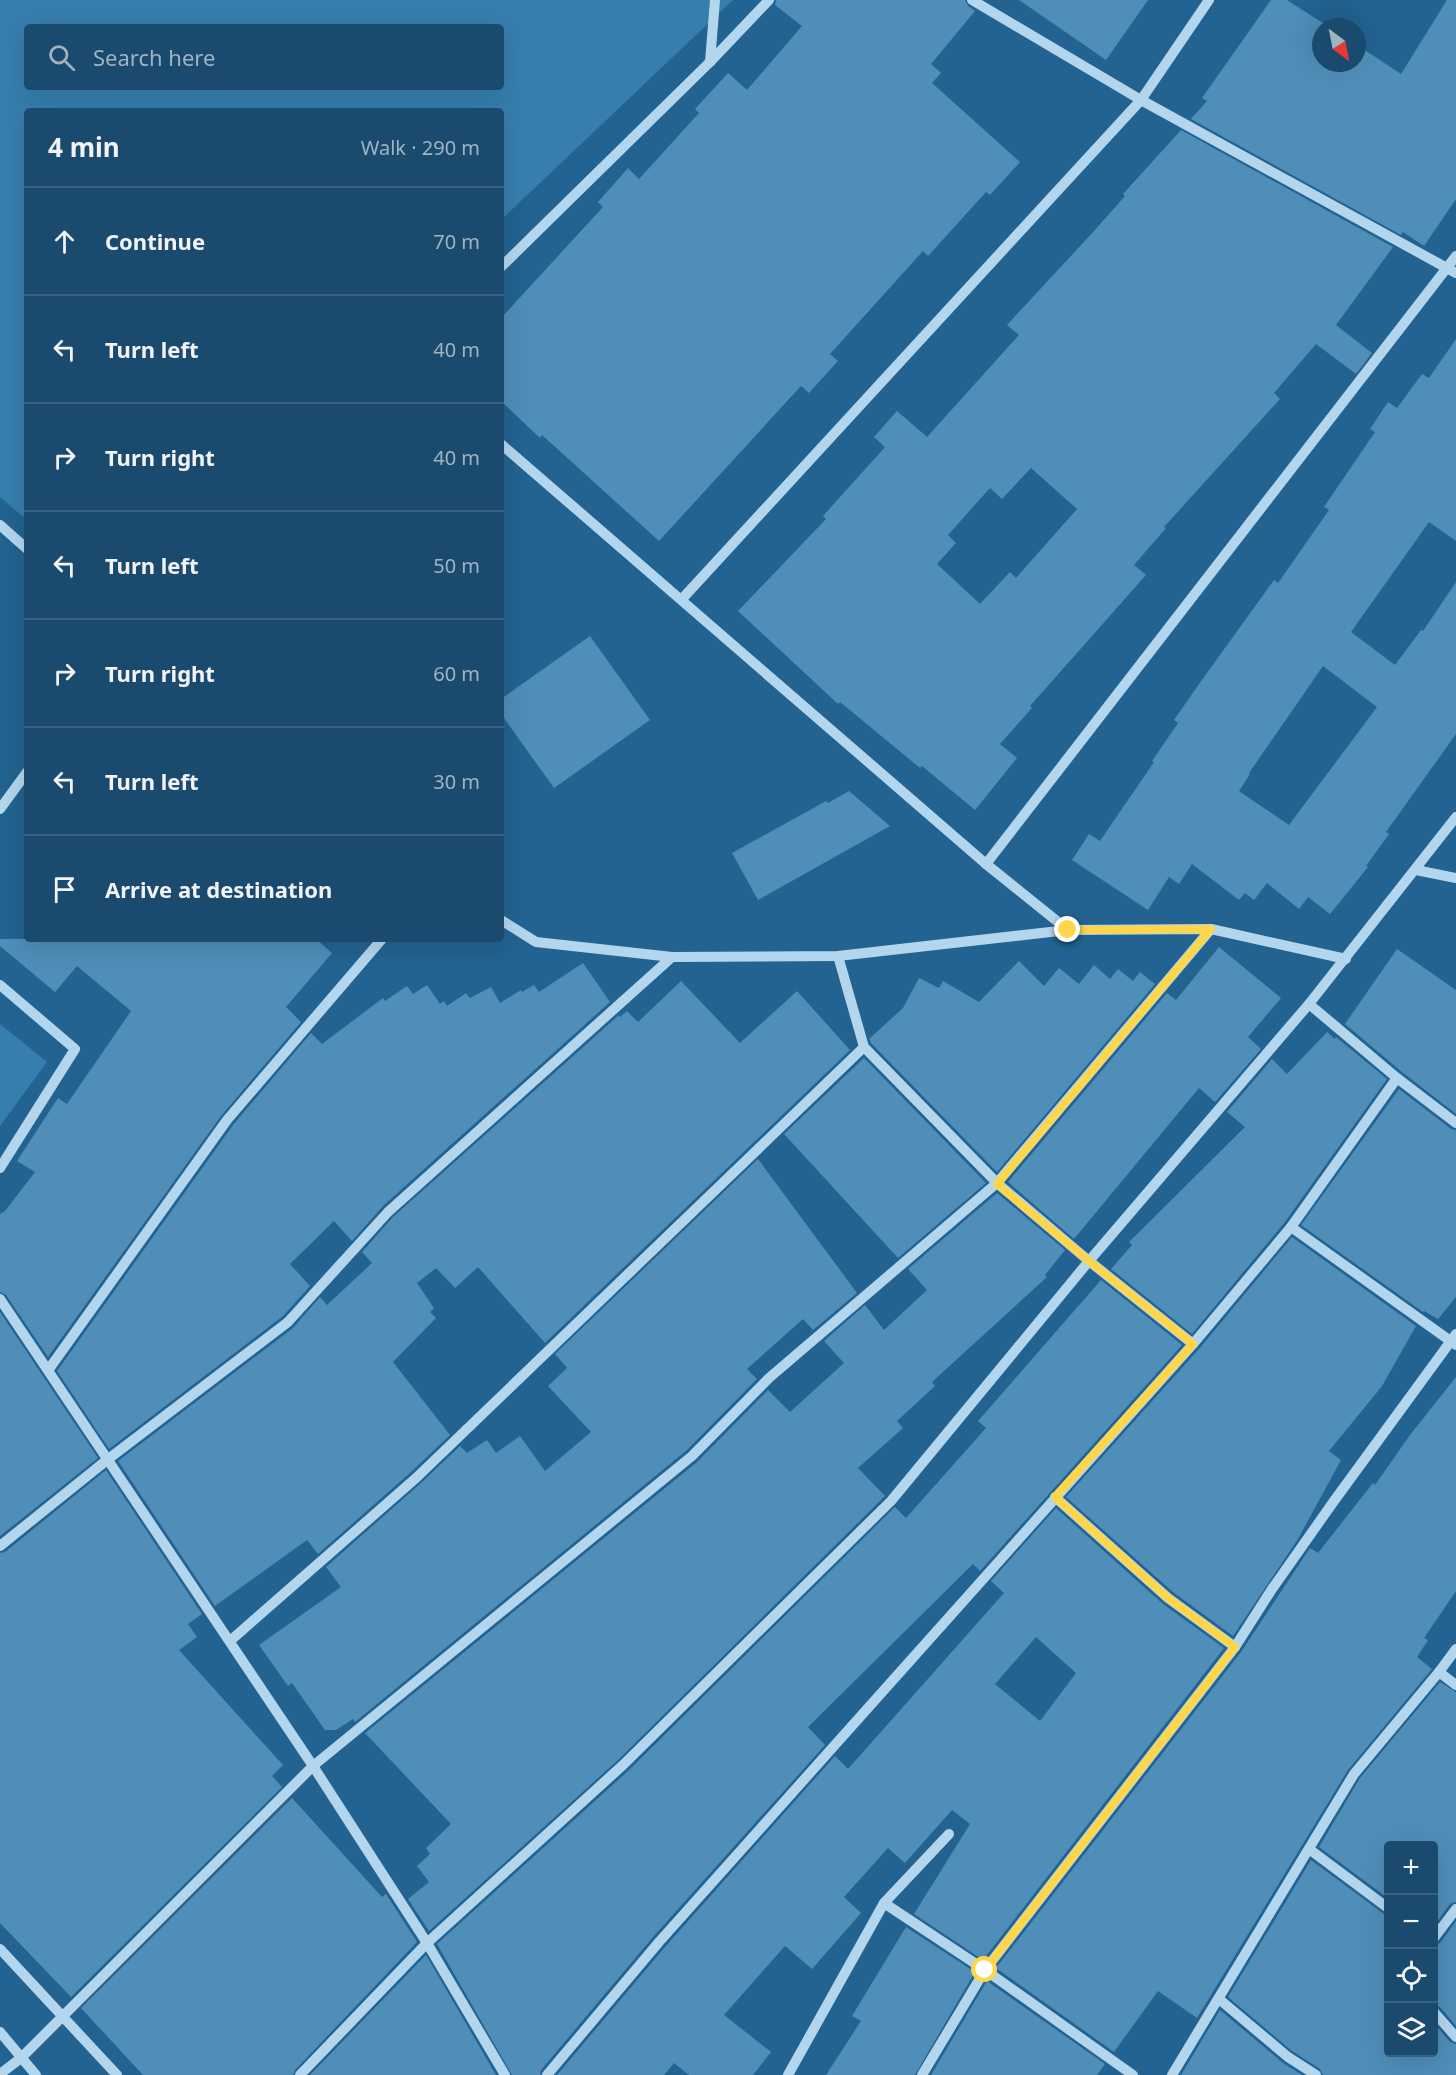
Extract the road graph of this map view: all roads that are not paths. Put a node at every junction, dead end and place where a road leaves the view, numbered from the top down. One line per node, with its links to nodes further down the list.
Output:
1 (715, 0): 5 (street)
2 (769, 0): 5 (street)
3 (972, 0): 6 (street)
4 (1209, 0): 6 (street)
5 (710, 62): 8 (street)
6 (1141, 100): 9 (street); 13 (street)
7 (1456, 256): 9 (street)
8 (504, 264)
9 (1451, 271): 17 (street)
10 (504, 447): 13 (street)
11 (0, 525): 12 (street)
12 (24, 546)
13 (682, 599): 17 (street)
14 (24, 776): 15 (street)
15 (0, 809)
16 (1456, 817): 18 (street)
17 (986, 864): 22 (street)
18 (1416, 870): 19 (street); 26 (street)
19 (1456, 878)
20 (504, 922): 25 (street)
21 (1211, 929): 22 (street); 26 (street); 33 (street)
22 (1068, 930): 24 (street)
23 (379, 942): 39 (street)
24 (838, 956): 25 (street); 29 (street)
25 (672, 957): 40 (street)
26 (1346, 959): 28 (street)
27 (0, 985): 32 (street)
28 (1309, 1004): 30 (street); 35 (street)
29 (864, 1047): 33 (street); 43 (street)
30 (1397, 1078): 31 (street); 34 (street)
31 (1456, 1123)
32 (0, 1168)
33 (997, 1184): 35 (street); 48 (street)
34 (1291, 1227): 37 (street); 38 (street)
35 (1089, 1261): 38 (street); 55 (street)
36 (0, 1299): 39 (street)
37 (1454, 1340): 44 (street)
38 (1193, 1344): 41 (street)
39 (49, 1369): 40 (street)
40 (107, 1460): 42 (street); 43 (street)
41 (1055, 1497): 44 (street); 69 (street)
42 (0, 1545)
43 (230, 1641): 48 (street)
44 (1235, 1647): 57 (street)
45 (1456, 1649): 46 (street)
46 (1439, 1672): 47 (street); 50 (street)
47 (1456, 1685)
48 (313, 1766): 55 (street); 59 (street)
49 (949, 1834): 51 (street)
50 (1308, 1850): 52 (street); 58 (street)
51 (884, 1904): 57 (street); 70 (street)
52 (1384, 1904)
53 (1456, 1909): 54 (street)
54 (1438, 1933)
55 (427, 1943): 67 (street); 68 (street)
56 (0, 1949): 59 (street)
57 (985, 1970): 71 (street); 72 (street)
58 (1219, 2000): 73 (street); 74 (street)
59 (63, 2015): 63 (street); 66 (street)
60 (1438, 2017): 62 (street)
61 (0, 2032): 63 (street)
62 (1456, 2037)
63 (21, 2058): 64 (street); 65 (street)
64 (0, 2074)
65 (36, 2075)
66 (117, 2075)
67 (300, 2075)
68 (505, 2075)
69 (547, 2075)
70 (788, 2075)
71 (922, 2075)
72 (1133, 2075)
73 (1172, 2075)
74 (1316, 2075)

